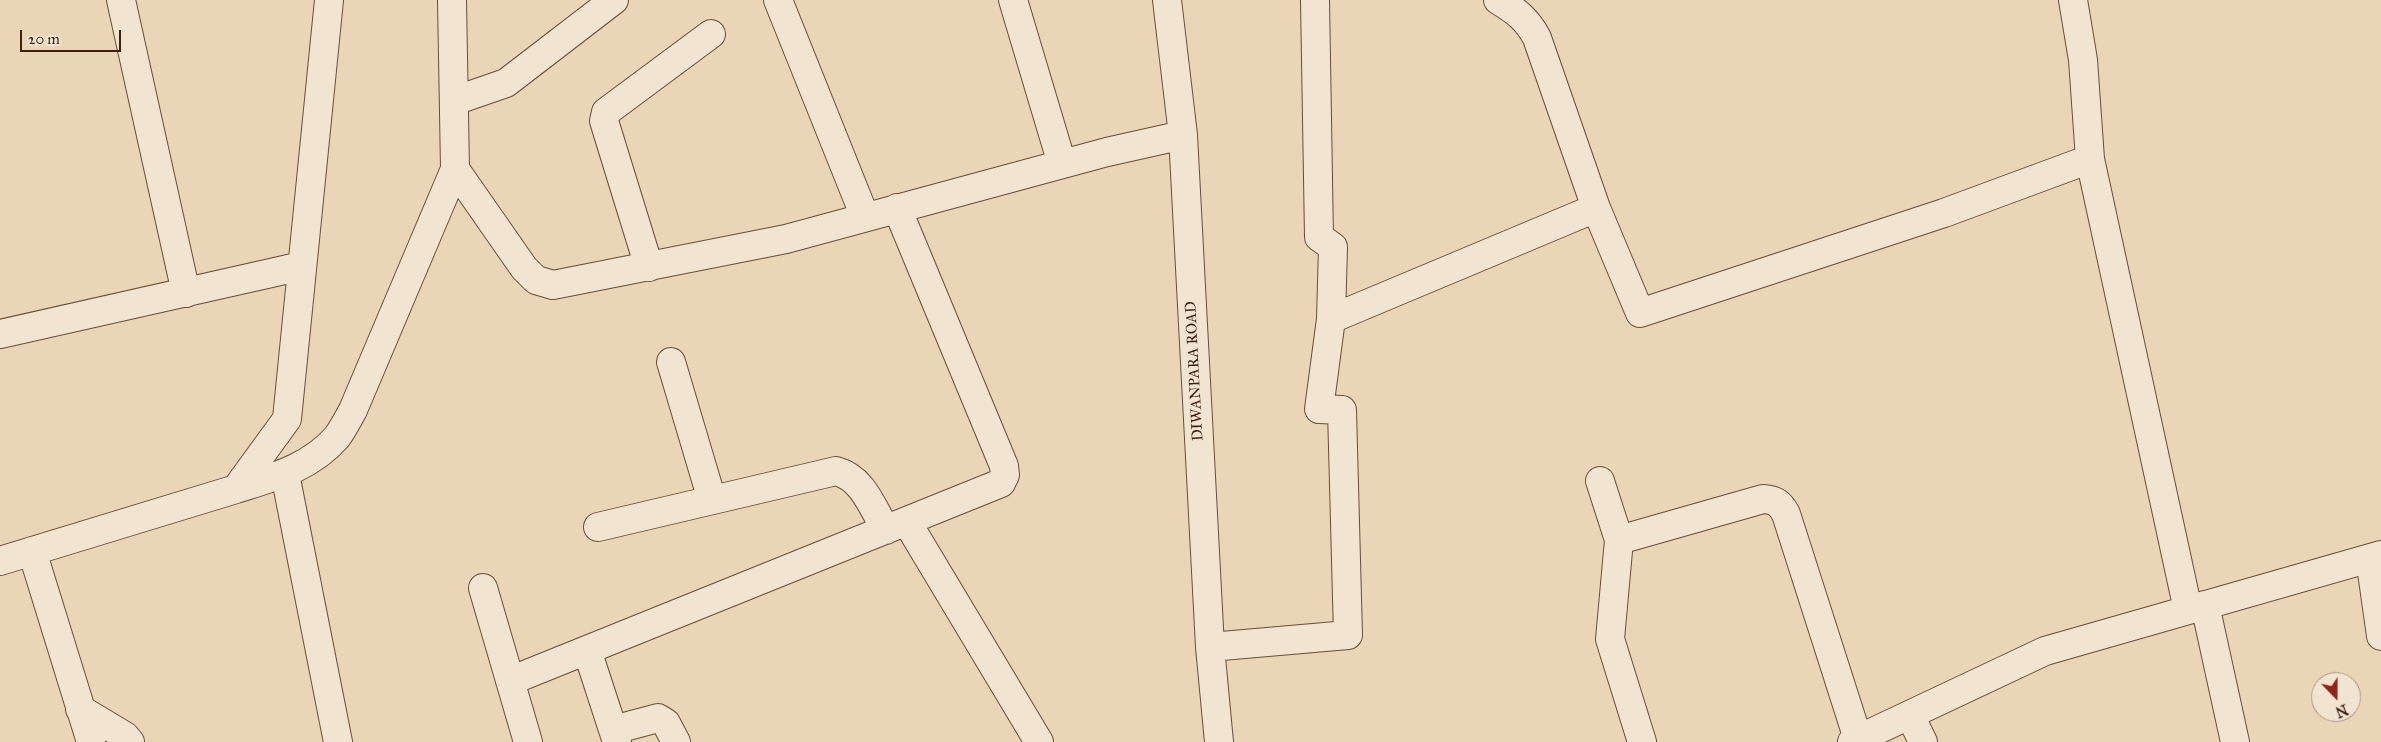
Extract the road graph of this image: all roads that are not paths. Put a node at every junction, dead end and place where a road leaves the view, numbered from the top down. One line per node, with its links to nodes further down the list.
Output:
1 (121, 0): 22 (street)
2 (329, 0): 20 (street)
3 (452, 0): 12 (street)
4 (614, 0): 12 (street)
5 (778, 0): 19 (street)
6 (1013, 0): 15 (street)
7 (1167, 0): 13 (street, DIWANPARA ROAD)
8 (1315, 0): 23 (street)
9 (1498, 0): 18 (street)
10 (2072, 0): 14 (street)
11 (711, 34): 21 (street)
12 (454, 100): 16 (street)
13 (1183, 136): 15 (street); 39 (street, DIWANPARA ROAD)
14 (2090, 159): 18 (street); 37 (street)
15 (1062, 164): 17 (street)
16 (455, 169): 21 (street); 26 (street)
17 (897, 208): 19 (street); 30 (street)
18 (1596, 208): 23 (street)
19 (865, 217): 21 (street)
20 (302, 266): 22 (street); 28 (street)
21 (649, 267)
22 (186, 293): 24 (street)
23 (1331, 319): 39 (street)
24 (0, 334)
25 (671, 362): 29 (street)
26 (285, 474): 28 (street); 48 (street)
27 (1600, 481): 32 (street)
28 (236, 489): 33 (street)
29 (712, 500): 30 (street); 31 (street)
30 (896, 526): 40 (street); 51 (street)
31 (598, 527)
32 (1619, 540): 45 (street); 53 (street)
33 (32, 551): 34 (street); 42 (street)
34 (1, 553)
35 (2375, 557): 37 (street); 38 (street)
36 (483, 588): 41 (street)
37 (2197, 607): 43 (street); 55 (street)
38 (2381, 636)
39 (1210, 647): 52 (street, DIWANPARA ROAD)
40 (587, 650): 41 (street); 44 (street)
41 (510, 681): 49 (street)
42 (80, 709): 46 (street); 47 (street)
43 (1910, 715): 45 (street); 54 (street)
44 (615, 736): 50 (street)
45 (1855, 741)
46 (91, 742)
47 (130, 742)
48 (338, 742)
49 (528, 742)
50 (676, 742)
51 (1039, 742)
52 (1219, 742)
53 (1642, 742)
54 (1922, 742)
55 (2235, 742)

